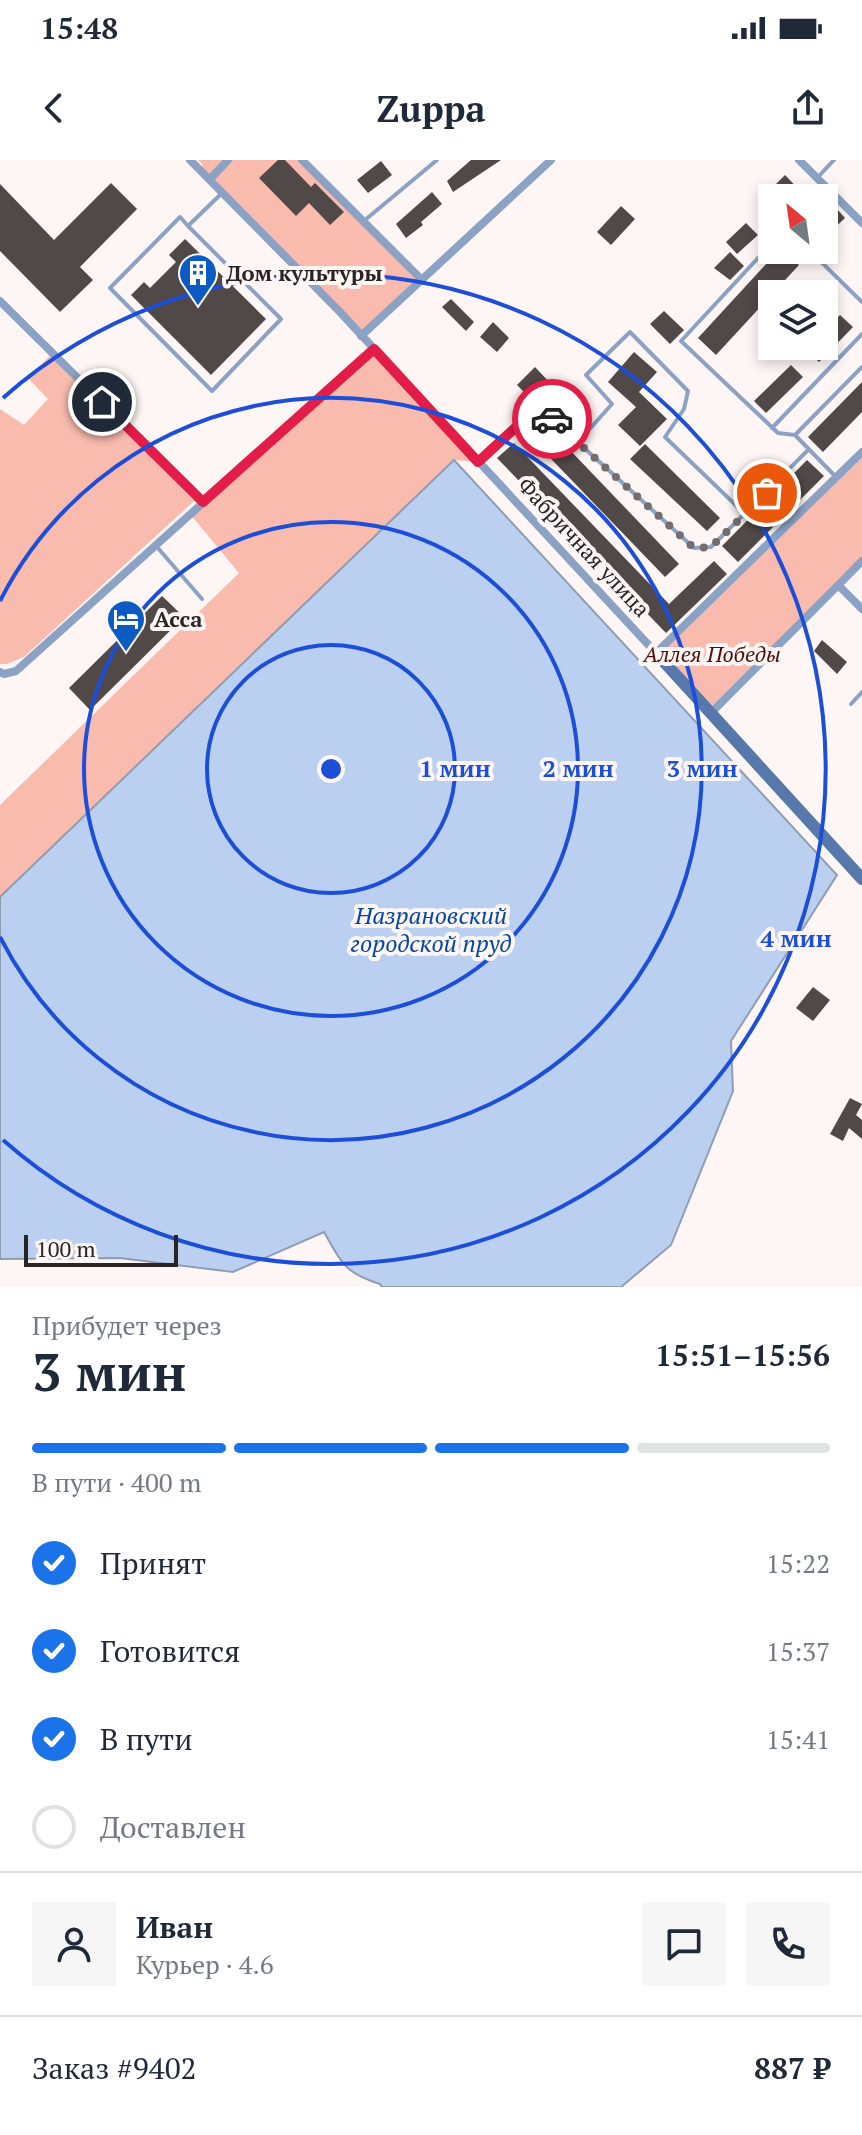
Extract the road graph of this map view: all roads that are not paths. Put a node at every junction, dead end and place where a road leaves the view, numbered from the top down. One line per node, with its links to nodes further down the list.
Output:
1 (190, 160): 9 (street, Фабричная улица)
2 (228, 160): 9 (street)
3 (302, 160): 13 (street)
4 (437, 160): 13 (lane)
5 (551, 160): 18 (street)
6 (799, 160): 8 (street)
7 (834, 160): 8 (lane)
8 (817, 178): 10 (street)
9 (210, 179): 11 (street, Фабричная улица)
10 (824, 184)
11 (223, 192): 15 (lane); 22 (street, Фабричная улица)
12 (838, 198): 14 (street)
13 (365, 220): 18 (street)
14 (862, 223)
15 (188, 226): 15 (lane)
16 (758, 258): 25 (lane)
17 (823, 264): 20 (lane)
18 (422, 280): 22 (street)
19 (0, 301): 32 (street)
20 (862, 302)
21 (862, 334): 25 (lane)
22 (361, 336): 23 (street, Фабричная улица)
23 (374, 349): 30 (street, Фабричная улица); 32 (street)
24 (862, 367): 26 (lane)
25 (772, 428): 26 (lane)
26 (795, 435): 28 (lane)
27 (578, 442): 30 (lane); 33 (lane); 33 (lane)
28 (808, 450): 31 (lane); 33 (lane)
29 (862, 452): 31 (street)
30 (478, 462): 39 (street, Фабричная улица)
31 (836, 477): 39 (street)
32 (203, 502): 34 (street)
33 (746, 515)
34 (155, 546): 37 (lane); 40 (street)
35 (862, 561): 36 (street)
36 (838, 585): 38 (street); 43 (street)
37 (202, 599)
38 (862, 609)
39 (656, 653): 43 (street, Фабричная улица)
40 (0, 672)
41 (862, 692): 42 (lane)
42 (851, 704)
43 (711, 713): 44 (street, Фабричная улица)
44 (862, 879)

